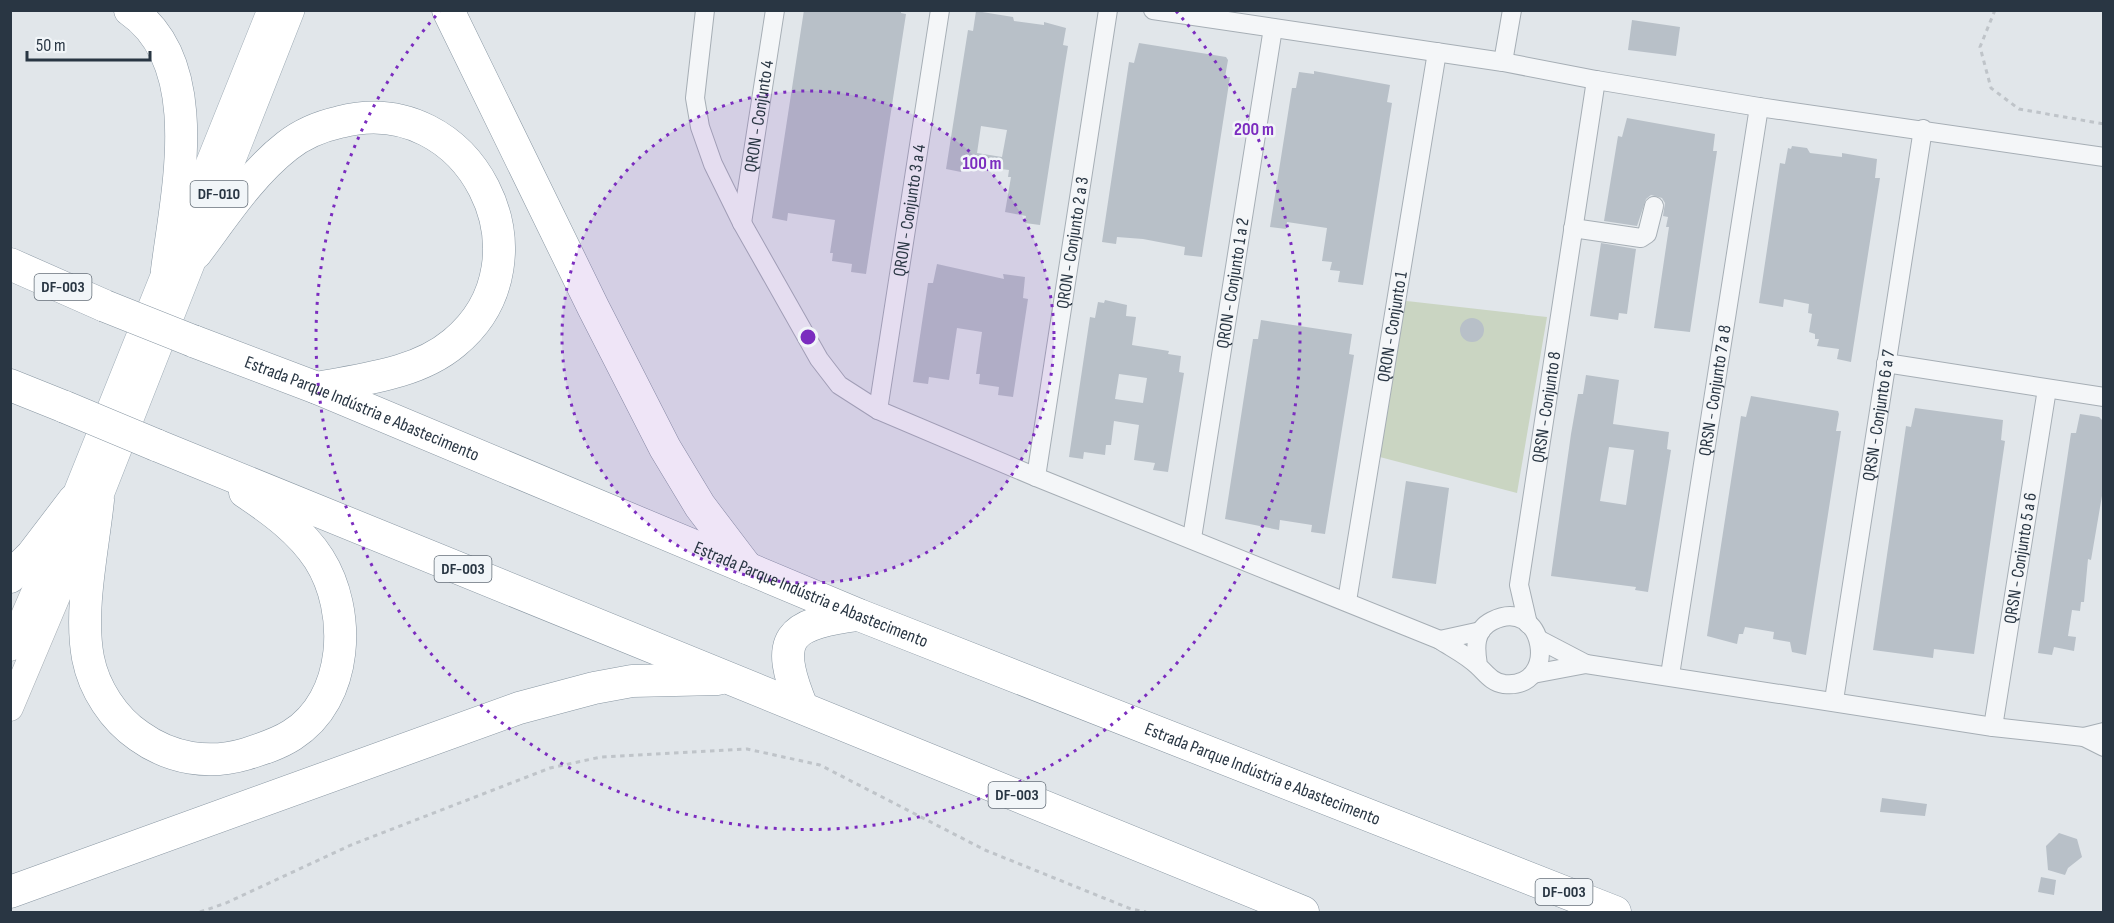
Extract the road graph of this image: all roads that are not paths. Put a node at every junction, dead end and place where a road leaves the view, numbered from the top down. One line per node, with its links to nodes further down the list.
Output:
1 (130, 10): 23 (highway)
2 (271, 10): 23 (main road, DF-010)
3 (291, 10): 21 (main road, DF-010)
4 (448, 10): 34 (highway)
5 (775, 10): 19 (street, QRON - Conjunto 4)
6 (940, 10): 29 (street, QRON - Conjunto 3 a 4)
7 (1108, 10): 31 (street, QRON - Conjunto 2 a 3)
8 (1153, 10): 11 (street)
9 (1512, 10): 13 (street)
10 (704, 12): 19 (street)
11 (1273, 28): 12 (street); 33 (street, QRON - Conjunto 1 a 2)
12 (1437, 52): 13 (street); 37 (street, QRON - Conjunto 1)
13 (1503, 62): 14 (street)
14 (1596, 81): 15 (street); 20 (street, QRSN - Conjunto 8)
15 (1759, 107): 16 (street); 48 (street, QRSN - Conjunto 7 a 8)
16 (1923, 129): 17 (street); 24 (street, QRSN - Conjunto 6 a 7)
17 (2103, 157)
18 (1654, 206): 20 (street)
19 (742, 222): 29 (street)
20 (1573, 228): 36 (street, QRSN - Conjunto 8)
21 (196, 253): 26 (highway); 32 (main road, DF-010)
22 (14, 263): 26 (highway, Estrada Parque Indústria e Abastecimento / DF-003, bridge)
23 (167, 270): 32 (main road, DF-010)
24 (1886, 363): 27 (street); 50 (street, QRSN - Conjunto 6 a 7)
25 (10, 386): 30 (highway, DF-003, bridge)
26 (318, 388): 34 (highway, Estrada Parque Indústria e Abastecimento / DF-003)
27 (2047, 389): 28 (street); 53 (street, QRSN - Conjunto 5 a 6)
28 (2103, 397)
29 (878, 410): 31 (street)
30 (194, 459): 32 (highway); 49 (highway, DF-003)
31 (1036, 477): 33 (street)
32 (86, 500): 35 (highway); 44 (street, DF-010); 52 (street, DF-010)
33 (1191, 538): 37 (street)
34 (747, 568): 38 (highway, Estrada Parque Indústria e Abastecimento / DF-003)
35 (10, 577)
36 (1519, 585): 39 (street, QRSN - Conjunto 8); 40 (street, QRSN - Conjunto 8)
37 (1347, 601): 42 (street)
38 (859, 615): 51 (highway); 59 (highway, Estrada Parque Indústria e Abastecimento / DF-003)
39 (1500, 618): 40 (street); 41 (street)
40 (1528, 624): 43 (street)
41 (1481, 631): 42 (street); 46 (street)
42 (1440, 640): 46 (street)
43 (1540, 640): 45 (street); 47 (street)
44 (10, 648)
45 (1586, 664): 47 (street); 48 (street)
46 (1478, 665): 47 (street)
47 (1533, 674)
48 (1671, 675): 50 (street)
49 (732, 679): 51 (highway, DF-003); 57 (highway)
50 (1834, 700): 53 (street)
51 (802, 707): 58 (highway, DF-003)
52 (10, 708)
53 (1994, 727): 55 (street)
54 (2103, 732): 55 (street)
55 (2084, 737): 56 (street)
56 (2103, 747)
57 (10, 892)
58 (1303, 912)
59 (1616, 912)

